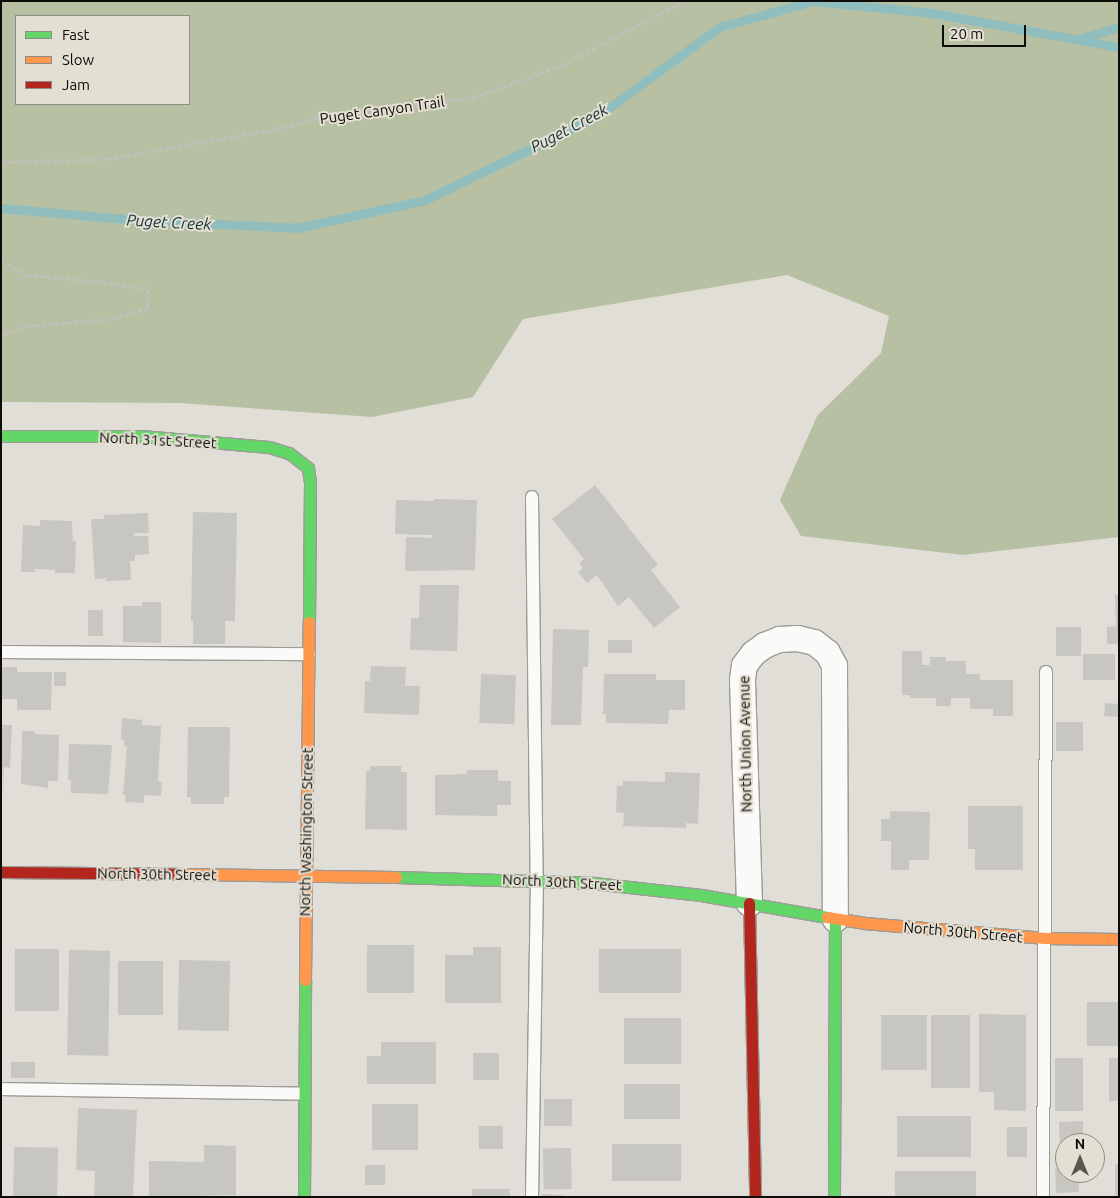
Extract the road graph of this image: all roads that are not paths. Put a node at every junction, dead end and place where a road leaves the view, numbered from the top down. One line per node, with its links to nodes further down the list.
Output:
1 (1, 436): 2 (street, North 31st Street)
2 (308, 468): 5 (street, North Washington Street)
3 (532, 497): 9 (lane)
4 (1, 652): 5 (lane)
5 (309, 654): 8 (street, North Washington Street)
6 (1046, 672): 12 (lane)
7 (1, 872): 8 (street, North 30th Street)
8 (305, 876): 9 (street, North 30th Street); 15 (street, North Washington Street)
9 (536, 880): 10 (street, North 30th Street); 17 (lane)
10 (749, 903): 11 (street, North 30th Street); 11 (street, North Union Avenue); 18 (street, North Union Avenue)
11 (835, 919): 12 (street, North 30th Street); 19 (street, North Union Avenue)
12 (1045, 938): 13 (street, North 30th Street); 20 (lane)
13 (1119, 939)
14 (1, 1089): 15 (lane)
15 (304, 1094): 16 (street, North Washington Street)
16 (304, 1197)
17 (532, 1197)
18 (755, 1197)
19 (834, 1197)
20 (1043, 1197)

